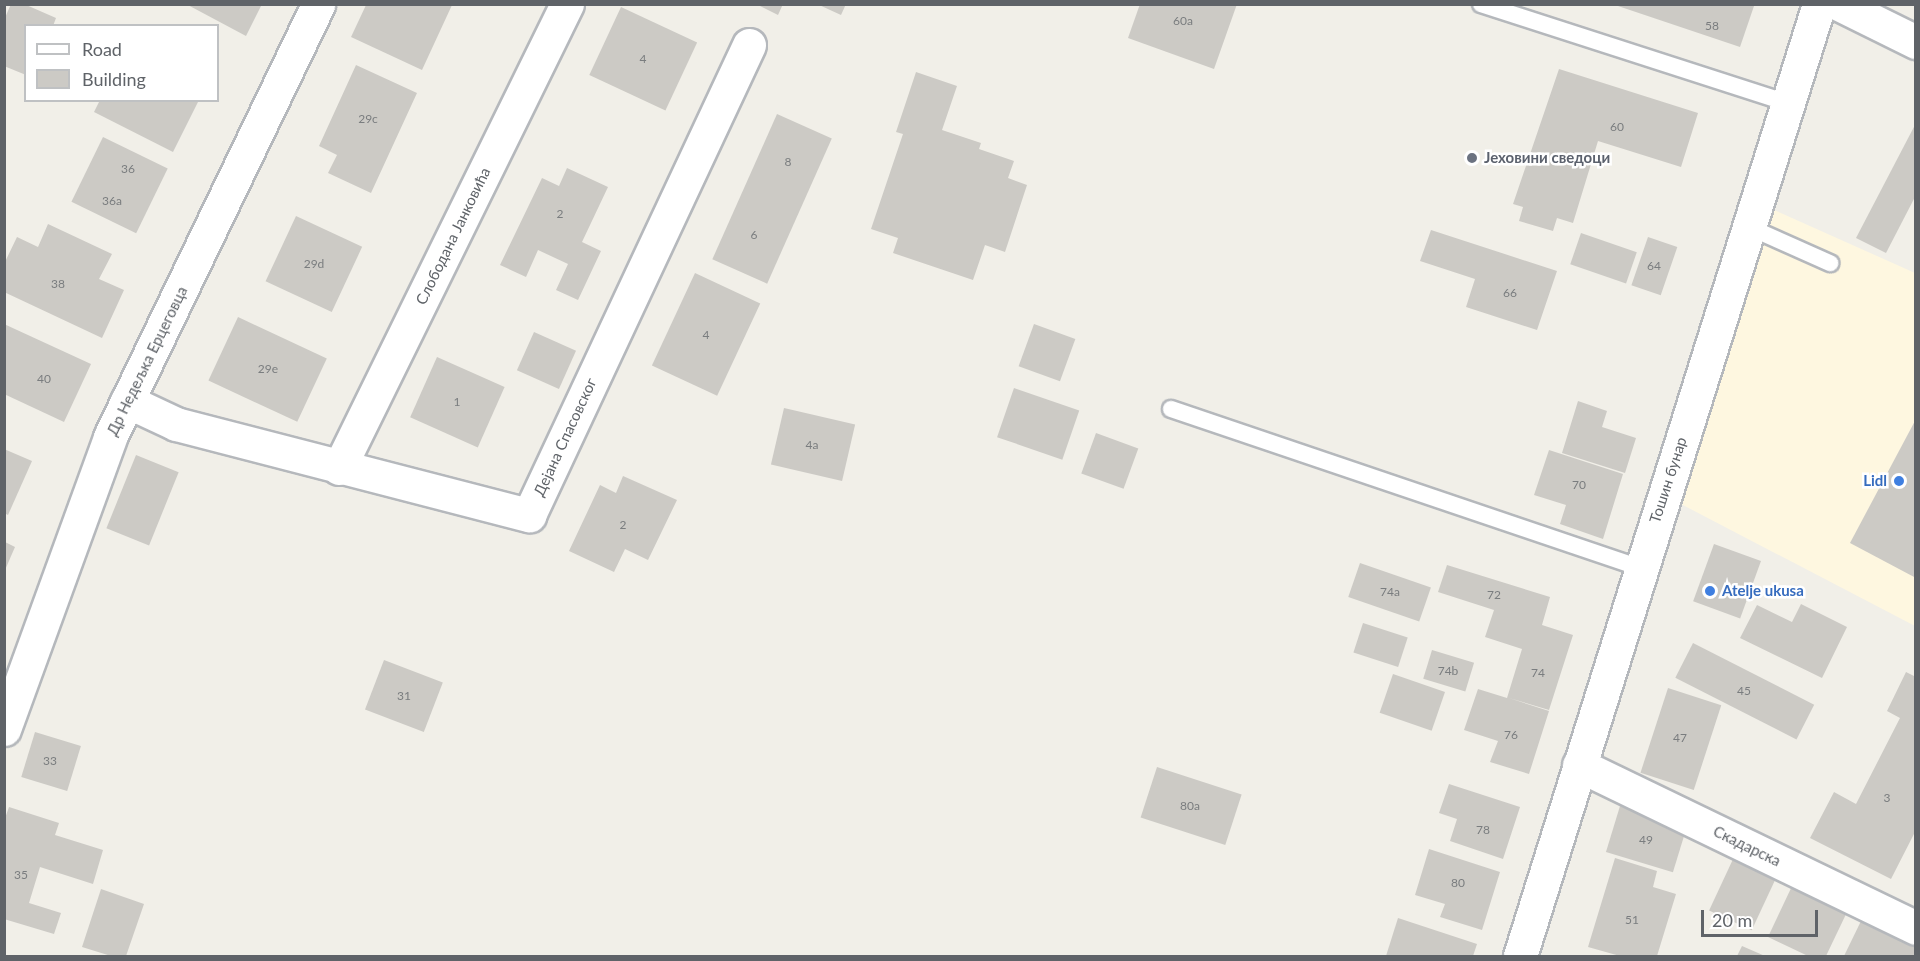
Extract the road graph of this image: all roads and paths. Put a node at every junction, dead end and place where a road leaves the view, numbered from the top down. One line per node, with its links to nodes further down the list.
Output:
1 (318, 4): 11 (street, Др Недељка Ерцеговца)
2 (567, 4): 13 (street, Слободана Јанковића)
3 (1481, 4): 8 (lane)
4 (1819, 4): 8 (street, Тошин бунар)
5 (1839, 4): 6 (street)
6 (1916, 42)
7 (749, 45): 13 (street, Дејана Спасовског)
8 (1788, 103): 9 (street, Тошин бунар)
9 (1749, 227): 10 (lane); 14 (street, Тошин бунар)
10 (1830, 263)
11 (127, 401): 13 (street, Дејана Спасовског); 15 (street, Др Недељка Ерцеговца)
12 (1171, 409): 14 (lane)
13 (339, 468)
14 (1640, 568): 16 (street, Тошин бунар)
15 (4, 729)
16 (1579, 765): 17 (street, Скадарска); 18 (street, Тошин бунар)
17 (1916, 928)
18 (1520, 957)

